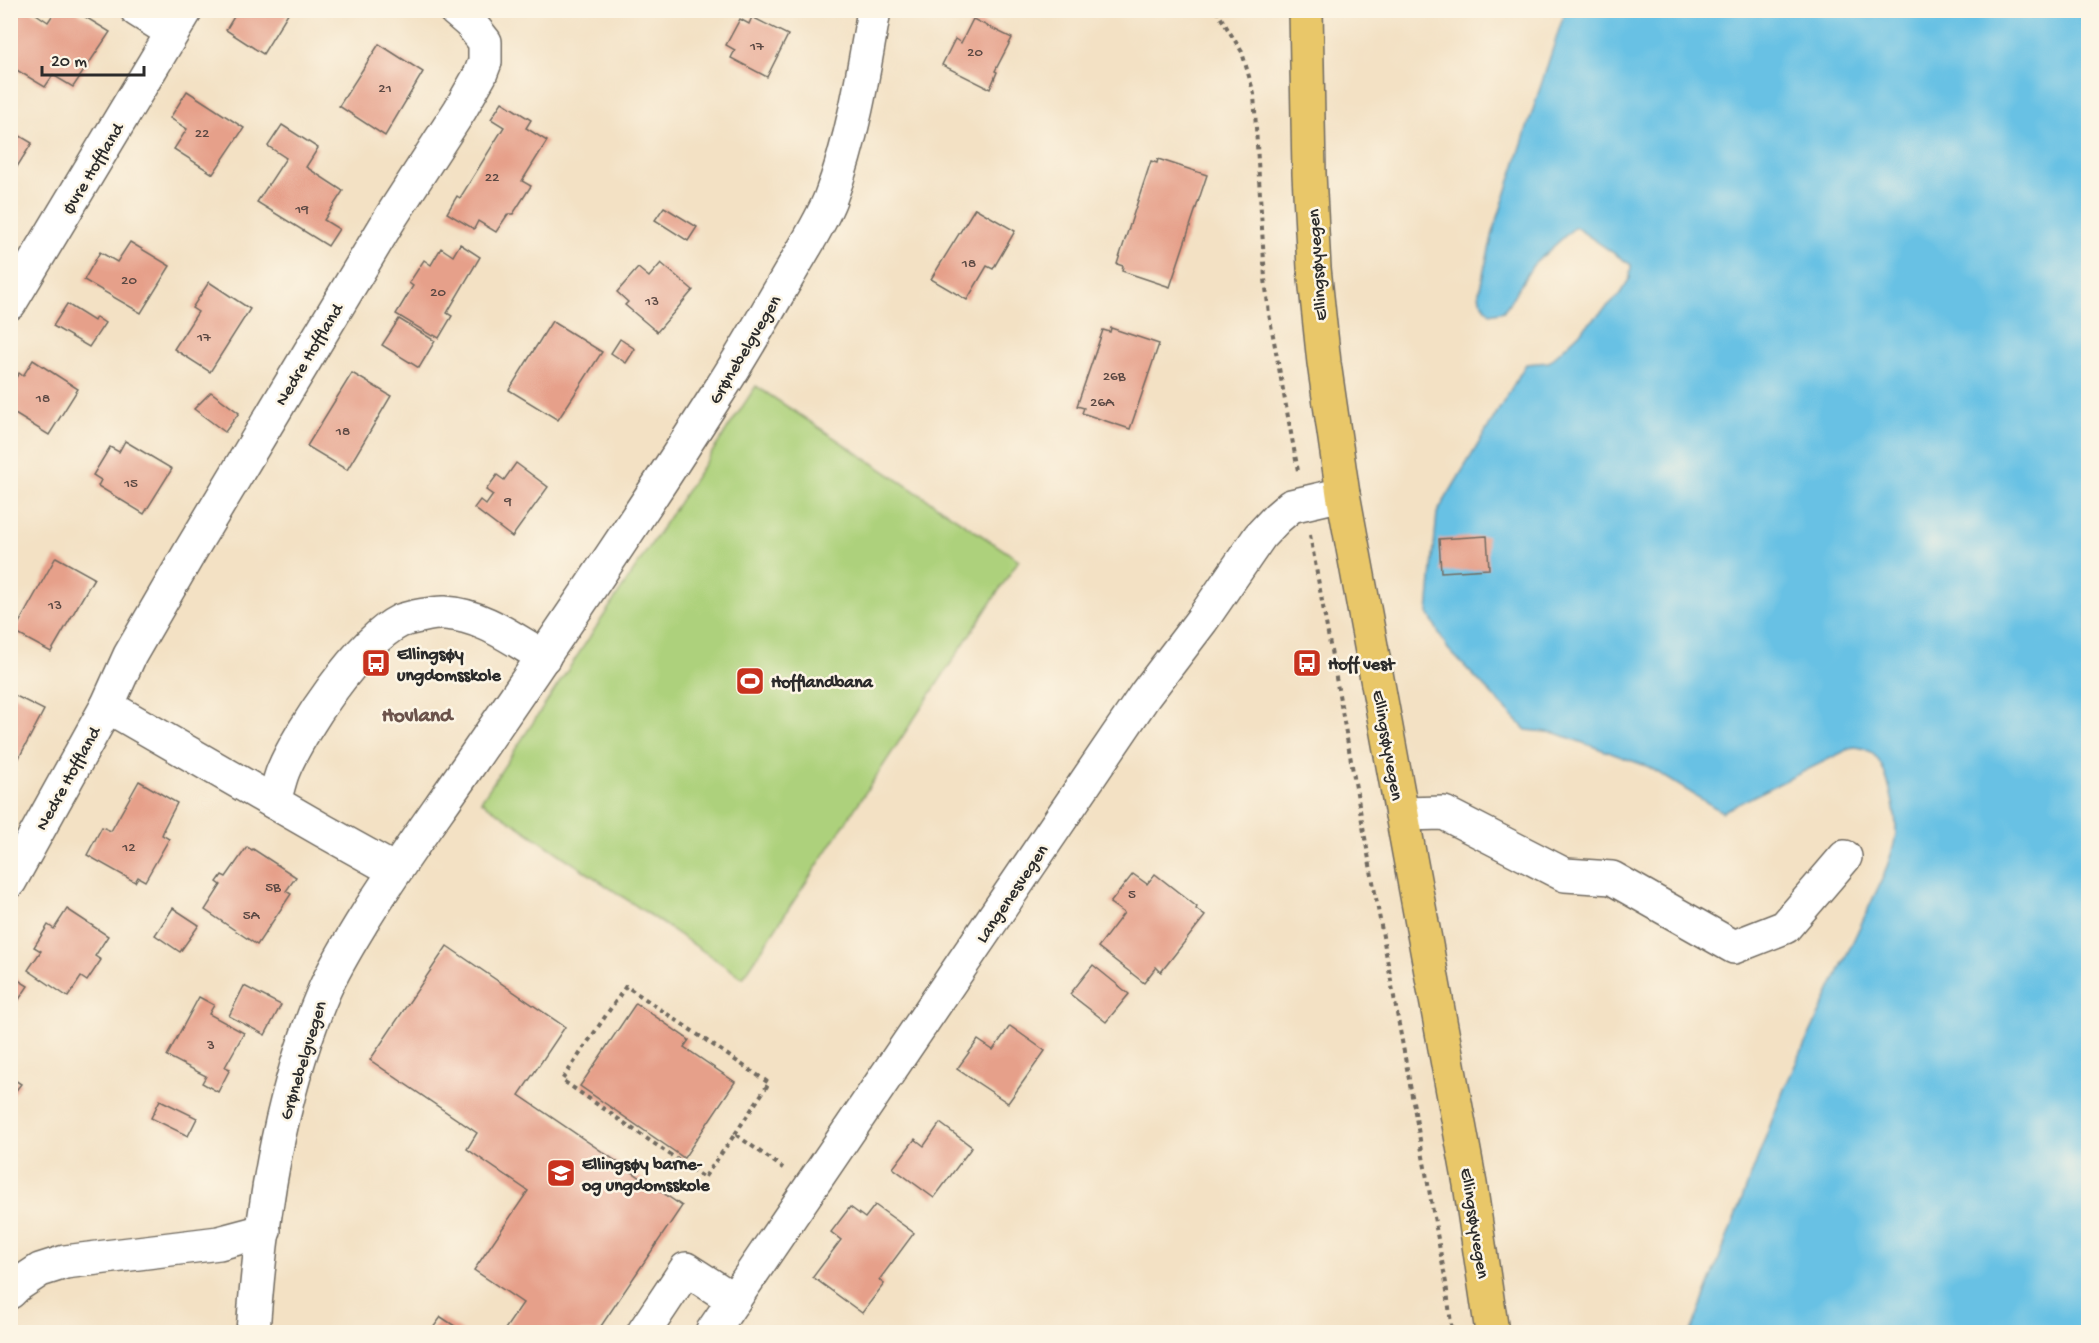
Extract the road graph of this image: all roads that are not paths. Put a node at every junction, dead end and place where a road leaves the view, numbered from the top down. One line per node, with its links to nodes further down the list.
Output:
1 (137, 10): 5 (street, Øvre Hoffland)
2 (455, 10): 9 (street, Nedre Hoffland)
3 (874, 10): 8 (street, Grønebelgvegen)
4 (1306, 10): 7 (main road, Ellingsøyvegen)
5 (179, 21): 6 (street, Øvre Hoffland)
6 (10, 303)
7 (1343, 494): 11 (main road, Ellingsøyvegen); 17 (street, Langenesvegen)
8 (544, 657): 10 (street); 13 (street, Grønebelgvegen)
9 (107, 706): 10 (street, Nedre Hoffland); 14 (street, Nedre Hoffland)
10 (274, 802): 13 (street)
11 (1402, 814): 12 (street); 21 (main road, Ellingsøyvegen)
12 (1845, 856)
13 (394, 870): 15 (street, Grønebelgvegen)
14 (10, 881)
15 (264, 1231): 16 (street); 18 (street, Grønebelgvegen)
16 (10, 1292)
17 (734, 1300): 19 (street); 20 (street, Langenesvegen)
18 (253, 1332)
19 (644, 1332)
20 (712, 1332)
21 (1492, 1332)

